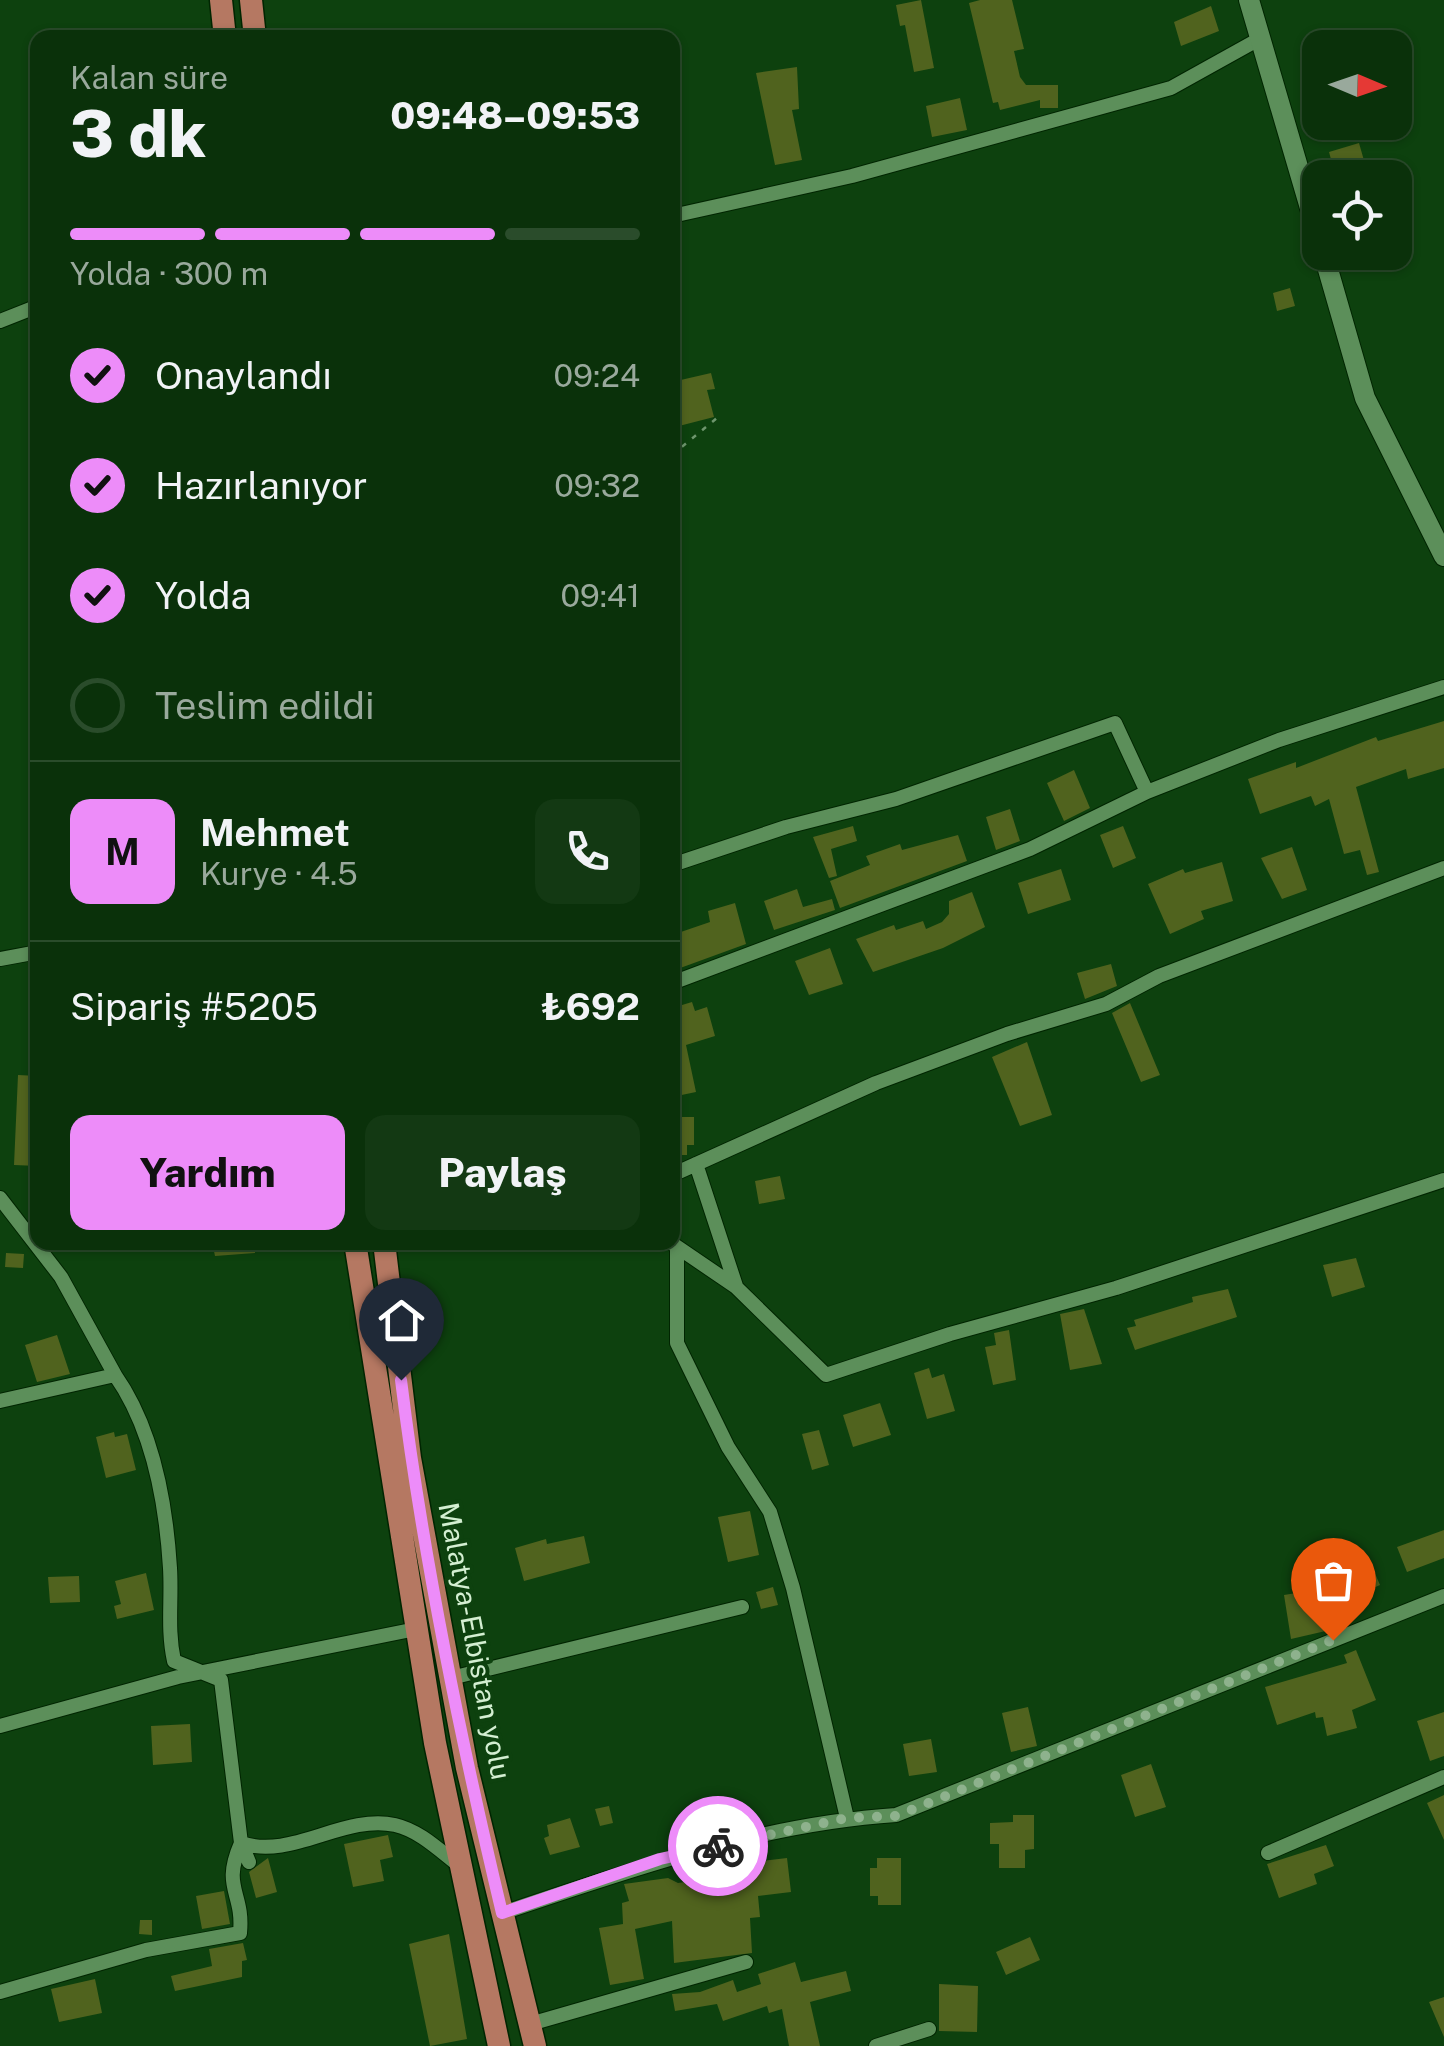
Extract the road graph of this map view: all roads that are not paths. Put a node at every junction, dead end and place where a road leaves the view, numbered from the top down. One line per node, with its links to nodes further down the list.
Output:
1 (221, 0): 4 (main road)
2 (251, 0): 5 (main road)
3 (1250, 0): 6 (street)
4 (224, 30)
5 (254, 30)
6 (1260, 38): 7 (street); 8 (street)
7 (1302, 181)
8 (680, 214)
9 (1328, 270): 12 (street)
10 (30, 309): 11 (street)
11 (0, 321)
12 (1444, 556)
13 (1444, 687): 14 (street)
14 (1147, 792): 15 (street); 19 (street)
15 (680, 862)
16 (1444, 868): 20 (street)
17 (30, 953): 18 (street)
18 (0, 959)
19 (680, 980)
20 (696, 1164): 21 (street); 30 (street)
21 (680, 1172)
22 (1444, 1180): 30 (street)
23 (0, 1198): 24 (street)
24 (30, 1237)
25 (40, 1250): 31 (street)
26 (357, 1250): 35 (main road, Malatya-Elbistan yolu)
27 (385, 1250): 37 (main road, Malatya-Elbistan yolu)
28 (673, 1250): 40 (street)
29 (680, 1250): 30 (street)
30 (736, 1287)
31 (115, 1375): 32 (street); 36 (street)
32 (0, 1400)
33 (1444, 1596): 40 (street)
34 (742, 1608): 37 (street)
35 (416, 1629): 36 (street); 44 (main road, Malatya-Elbistan yolu)
36 (210, 1672): 38 (street); 41 (street)
37 (451, 1678): 45 (main road, Malatya-Elbistan yolu)
38 (0, 1726)
39 (1444, 1777): 42 (street)
40 (847, 1818): 45 (street)
41 (241, 1843): 43 (street); 44 (street); 47 (street)
42 (1268, 1853)
43 (249, 1862)
44 (462, 1868): 50 (main road, Malatya-Elbistan yolu)
45 (502, 1913): 49 (main road, Malatya-Elbistan yolu)
46 (746, 1962): 49 (street)
47 (0, 1992)
48 (929, 2029): 51 (street)
49 (533, 2035)
50 (500, 2046)
51 (876, 2046)

